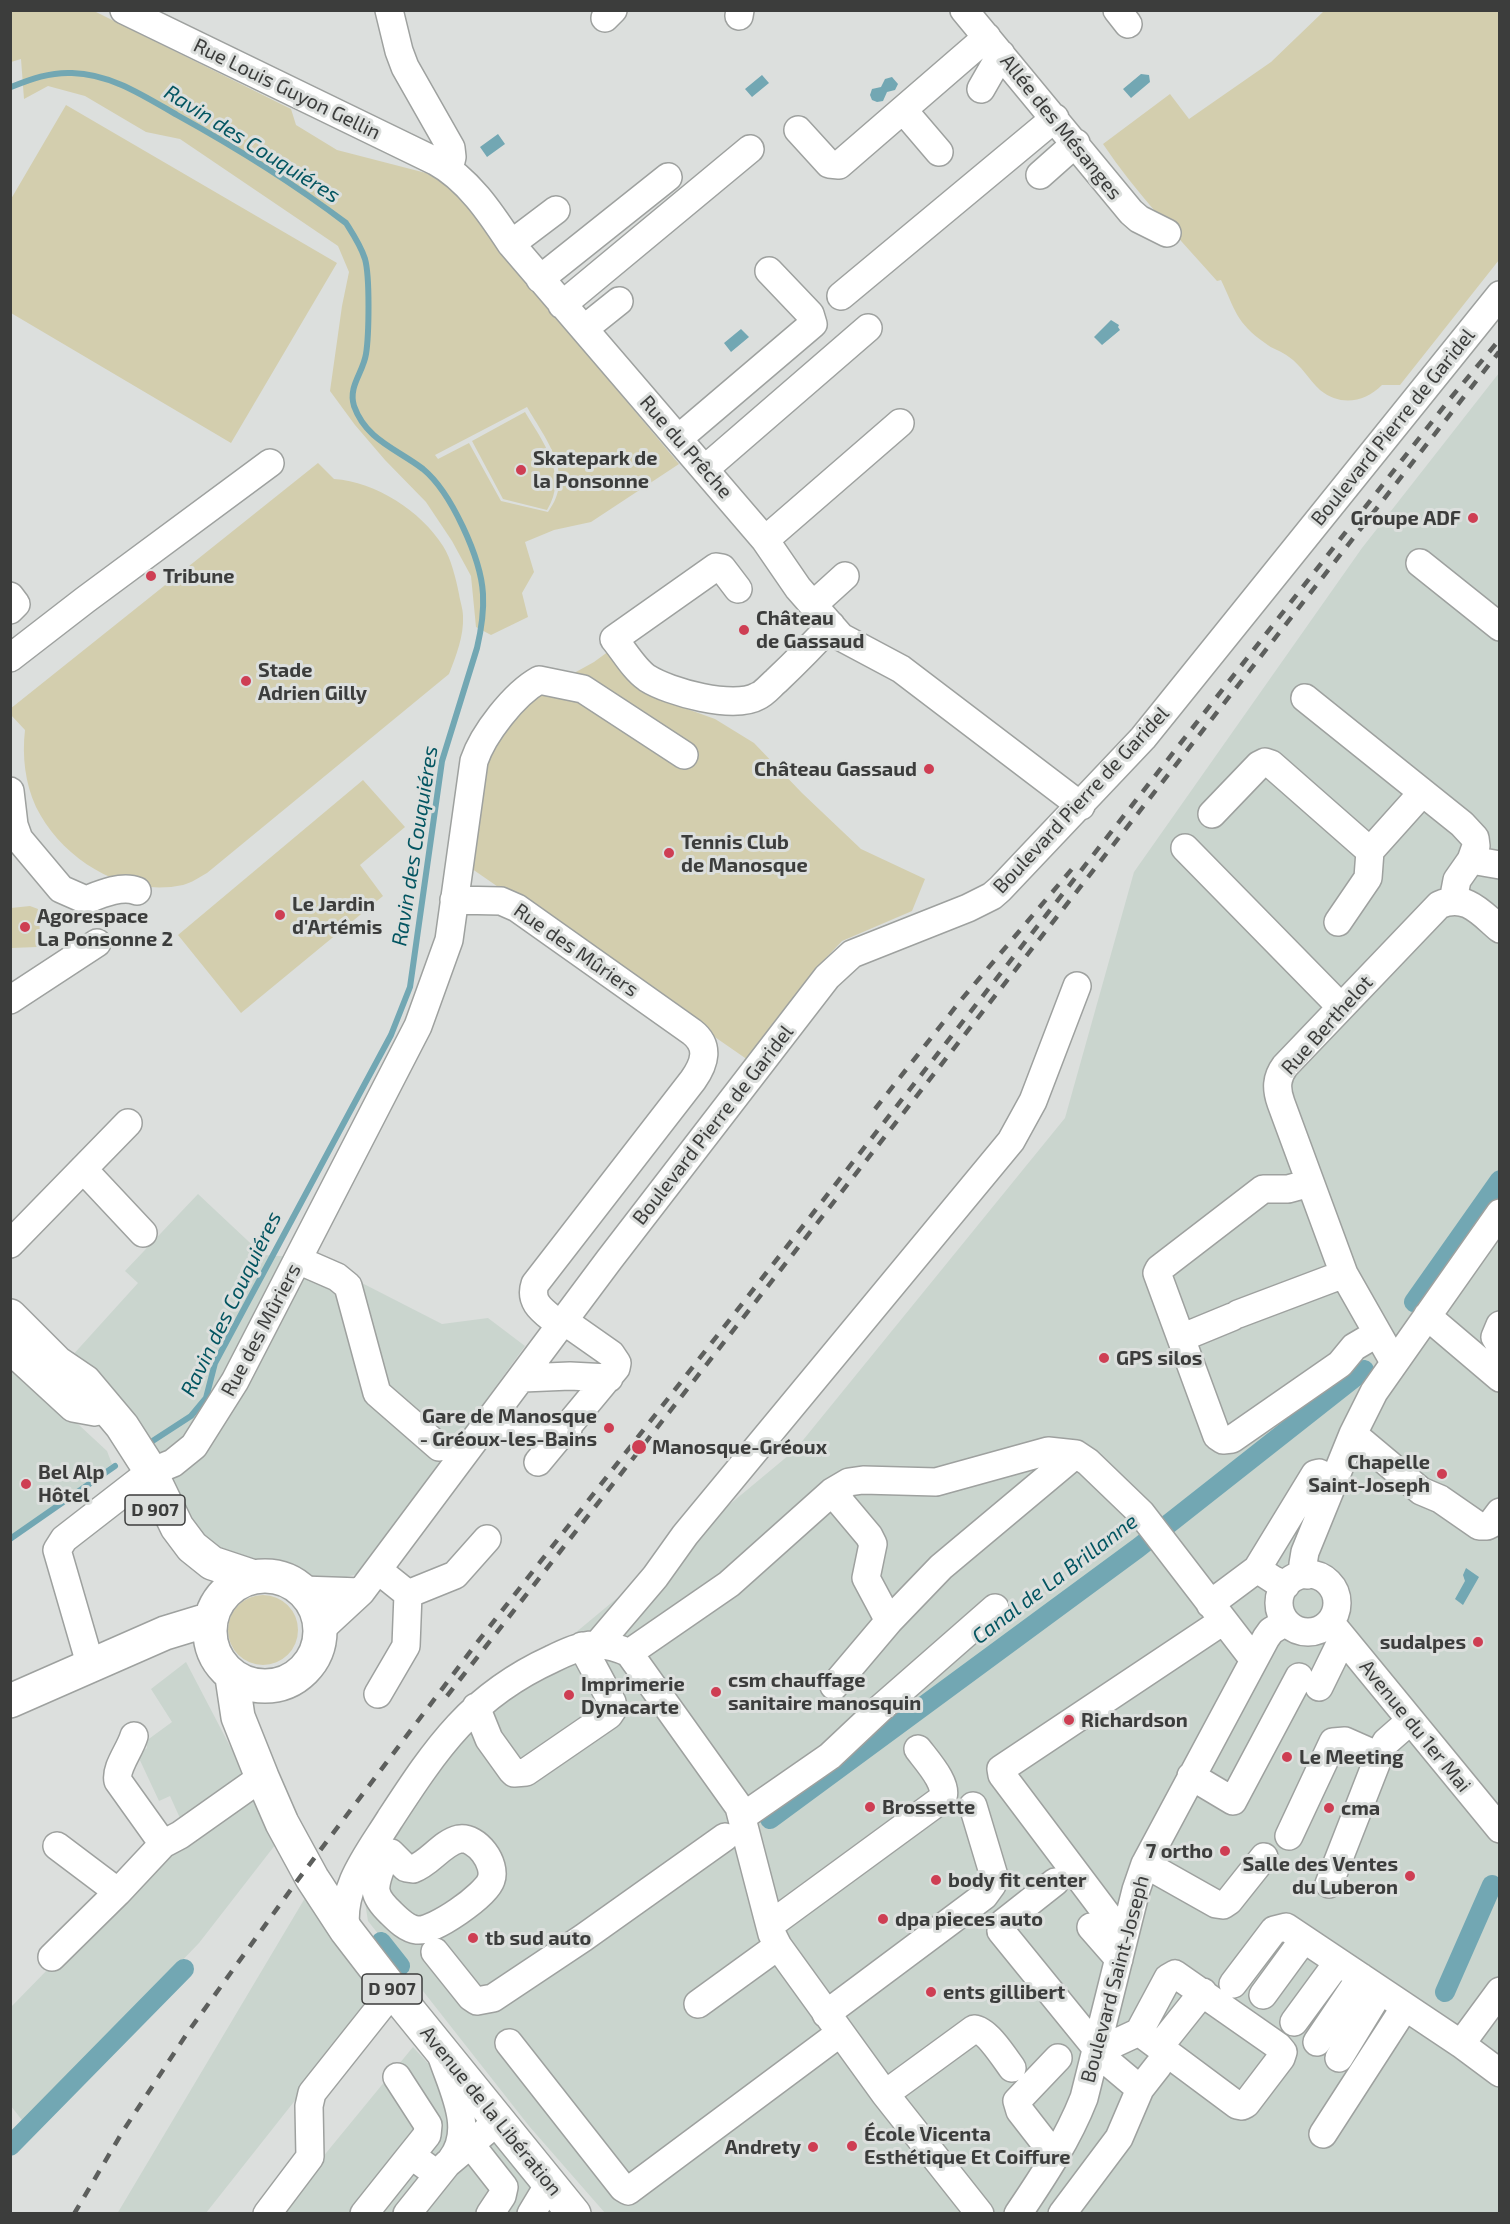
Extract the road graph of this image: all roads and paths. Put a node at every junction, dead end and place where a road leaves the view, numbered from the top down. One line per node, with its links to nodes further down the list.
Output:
1 (124, 10): 12 (street, Rue Louis Guyon Gellin)
2 (389, 10): 12 (street)
3 (964, 10): 4 (street, Allée des Mésanges)
4 (994, 46): 5 (street); 6 (street); 7 (street, Allée des Mésanges)
5 (981, 89)
6 (904, 111): 8 (street); 11 (street)
7 (1055, 118): 9 (street, Allée des Mésanges); 21 (street)
8 (798, 129)
9 (1076, 143): 13 (street); 16 (street, Allée des Mésanges)
10 (750, 149): 23 (street)
11 (939, 152)
12 (449, 170): 17 (street, Rue du Prêche)
13 (1040, 175)
14 (668, 177): 19 (street)
15 (556, 210): 17 (street)
16 (1167, 233)
17 (511, 244): 19 (street, Rue du Prêche)
18 (769, 271): 27 (street)
19 (540, 279): 23 (street, Rue du Prêche)
20 (1500, 295): 43 (street, Boulevard Pierre de Garidel)
21 (841, 296)
22 (620, 301): 25 (street)
23 (562, 305): 25 (street, Rue du Prêche)
24 (868, 328): 29 (street)
25 (584, 329): 27 (street, Rue du Prêche)
26 (900, 423): 30 (street)
27 (679, 438): 29 (street, Rue du Prêche)
28 (270, 463): 38 (street)
29 (705, 469): 30 (street, Rue du Prêche)
30 (765, 540): 36 (street, Rue du Prêche)
31 (1420, 563): 37 (street)
32 (845, 576): 36 (street)
33 (738, 589): 36 (street)
34 (10, 596): 35 (street)
35 (10, 610)
36 (828, 622): 43 (street, Rue du Prêche)
37 (1500, 627)
38 (10, 658)
39 (1305, 698): 42 (street)
40 (684, 755): 50 (street)
41 (10, 791): 49 (street)
42 (1422, 793): 46 (street); 47 (street)
43 (1081, 806): 68 (street, Boulevard Pierre de Garidel)
44 (1212, 814): 46 (street)
45 (1185, 848): 57 (street)
46 (1370, 851): 52 (street)
47 (1471, 860): 48 (street); 51 (street)
48 (1500, 865)
49 (137, 891)
50 (454, 900): 64 (street, Rue des Mûriers); 68 (street, Rue des Mûriers)
51 (1453, 900): 53 (street); 57 (street, Rue Berthelot)
52 (1338, 922)
53 (1500, 929)
54 (97, 943): 56 (street)
55 (1077, 986): 102 (street)
56 (10, 1000)
57 (1341, 1008): 60 (street, Rue Berthelot)
58 (128, 1123): 59 (street)
59 (83, 1169): 62 (street); 63 (street)
60 (1310, 1183): 65 (street, Rue Berthelot); 71 (street)
61 (1500, 1213): 67 (street)
62 (143, 1233)
63 (10, 1244)
64 (298, 1260): 81 (street); 83 (street, Rue des Mûriers)
65 (1344, 1274): 70 (street, Rue Berthelot); 71 (street)
66 (10, 1316): 75 (main road, D 907)
67 (1427, 1316): 74 (street); 76 (street)
68 (563, 1323): 77 (street, Boulevard Pierre de Garidel); 79 (street)
69 (1500, 1325): 72 (street)
70 (1376, 1334): 71 (street); 74 (street, Rue Berthelot)
71 (1181, 1338)
72 (1500, 1345)
73 (10, 1350): 78 (street)
74 (1394, 1362): 80 (street)
75 (57, 1363): 78 (main road, D 907); 83 (main road, D 907)
76 (1500, 1378)
77 (498, 1409): 79 (street); 79 (street); 79 (street); 89 (street, Boulevard Pierre de Garidel)
78 (95, 1412): 83 (main road, D 907)
79 (574, 1420)
80 (1353, 1434): 84 (street); 86 (street)
81 (439, 1447)
82 (1076, 1454): 85 (street); 96 (street); 97 (street)
83 (146, 1476): 90 (main road, D 907); 99 (main road, D 907); 104 (street, Rue des Mûriers)
84 (1334, 1480): 88 (street); 91 (street)
85 (832, 1492): 97 (street); 103 (street)
86 (1500, 1512)
87 (487, 1539): 94 (street)
88 (1257, 1569): 91 (street); 96 (street)
89 (378, 1570): 93 (street, Boulevard Pierre de Garidel); 94 (street)
90 (254, 1577): 92 (main road); 99 (main road)
91 (1296, 1580): 98 (street); 101 (street)
92 (302, 1590): 93 (street); 100 (main road)
93 (361, 1592): 100 (street, Boulevard Pierre de Garidel)
94 (408, 1594): 109 (street)
95 (994, 1608): 120 (street)
96 (1217, 1612): 105 (street); 135 (street)
97 (889, 1621): 108 (street)
98 (1286, 1622): 101 (street); 105 (street, Boulevard Saint-Joseph)
99 (213, 1626): 104 (main road); 106 (main road)
100 (321, 1629): 107 (main road)
101 (1336, 1630): 112 (street, Avenue du 1er Mai); 117 (street)
102 (590, 1645): 103 (street); 111 (street); 111 (street)
103 (629, 1653): 120 (street)
104 (105, 1660): 110 (main road)
105 (1254, 1660): 117 (street, Boulevard Saint-Joseph)
106 (232, 1677): 107 (main road); 116 (main road, Avenue de la Libération / D 907)
107 (279, 1685): 116 (main road, Avenue de la Libération / D 907)
108 (834, 1686)
109 (378, 1695)
110 (10, 1701)
111 (476, 1707): 125 (street)
112 (1410, 1721): 115 (street); 119 (street, Avenue du 1er Mai)
113 (134, 1736): 122 (street)
114 (918, 1749): 133 (street)
115 (1378, 1756): 121 (street); 129 (street)
116 (260, 1770): 122 (street); 127 (main road, Avenue de la Libération / D 907)
117 (1191, 1776): 126 (street, Boulevard Saint-Joseph)
118 (973, 1806): 148 (street)
119 (1497, 1819)
120 (734, 1827): 133 (street); 136 (street)
121 (1289, 1836)
122 (163, 1844): 130 (street)
123 (57, 1846): 130 (street)
124 (1264, 1857): 126 (street)
125 (377, 1862): 127 (street); 132 (street)
126 (1145, 1864): 135 (street, Boulevard Saint-Joseph)
127 (312, 1878): 132 (main road, Avenue de la Libération / D 907)
128 (1055, 1882): 154 (street)
129 (1329, 1884)
130 (118, 1892): 137 (street)
131 (1091, 1927): 135 (street)
132 (346, 1930): 141 (main road, Avenue de la Libération / D 907)
133 (774, 1935): 145 (street); 148 (street)
134 (1304, 1939): 138 (street); 139 (street); 144 (street)
135 (1122, 1948): 154 (street, Boulevard Saint-Joseph)
136 (435, 1952)
137 (52, 1957)
138 (1338, 1962): 140 (street); 147 (street)
139 (1233, 1984)
140 (1370, 1984): 146 (street); 149 (street); 156 (street)
141 (393, 1991): 152 (main road, Avenue de la Libération / D 907); 170 (street)
142 (1500, 1991): 151 (street)
143 (1203, 1992): 153 (street); 153 (street); 153 (street)
144 (1263, 1995)
145 (698, 2004)
146 (1405, 2007): 151 (street); 163 (street)
147 (1294, 2022)
148 (833, 2024): 150 (street); 161 (street)
149 (1317, 2042)
150 (509, 2043)
151 (1461, 2044): 158 (street)
152 (439, 2048): 162 (main road, Avenue de la Libération / D 907); 167 (street)
153 (1152, 2048): 154 (street); 160 (street)
154 (1096, 2050): 160 (street); 166 (street, Boulevard Saint-Joseph)
155 (1058, 2058): 166 (street)
156 (1339, 2058)
157 (1012, 2068): 161 (street)
158 (1500, 2073)
159 (397, 2077): 165 (street)
160 (1140, 2089): 176 (street)
161 (885, 2094): 175 (street)
162 (498, 2121): 164 (street); 168 (main road, Avenue de la Libération / D 907)
163 (1323, 2134)
164 (471, 2145): 167 (street); 173 (street)
165 (411, 2155): 167 (street); 171 (street)
166 (1055, 2156): 169 (street, Boulevard Saint-Joseph)
167 (443, 2169): 172 (street)
168 (540, 2204): 174 (main road, Avenue de la Libération / D 907)
169 (1025, 2212)
170 (267, 2214)
171 (364, 2214)
172 (407, 2214)
173 (490, 2214)
174 (574, 2214)
175 (980, 2214)
176 (1062, 2214)

